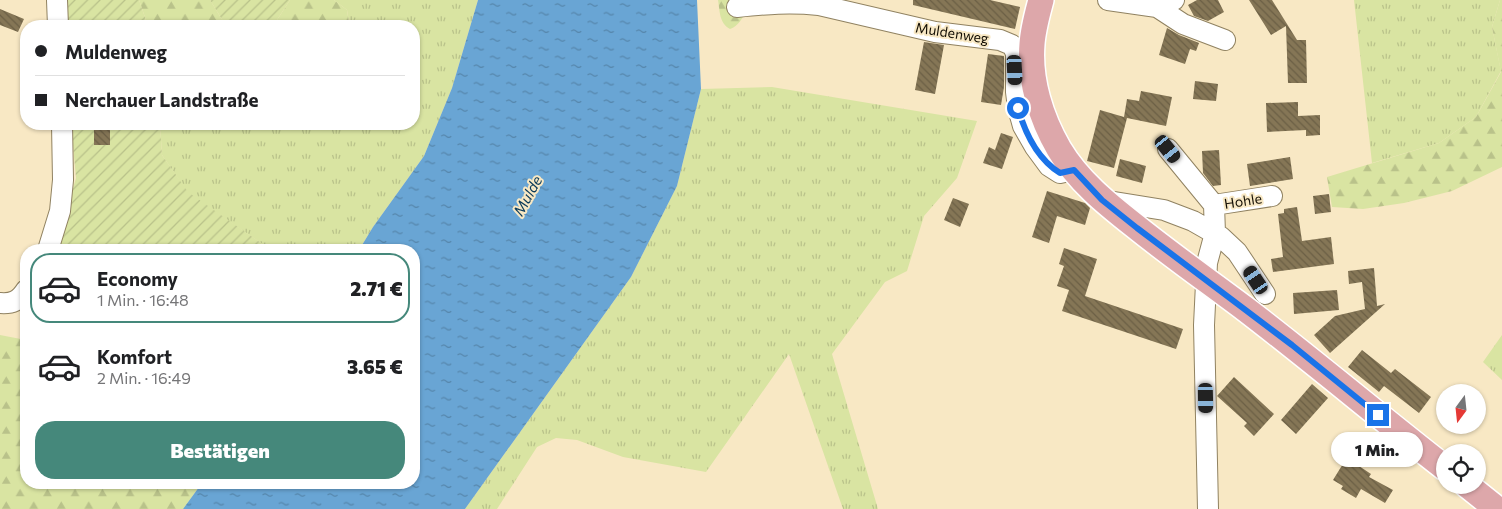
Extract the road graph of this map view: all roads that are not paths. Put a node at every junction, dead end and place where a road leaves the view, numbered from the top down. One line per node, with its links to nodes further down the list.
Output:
1 (57, 0): 7 (street)
2 (1041, 0): 11 (main road)
3 (1108, 0): 5 (street)
4 (816, 3): 6 (street, Muldenweg); 11 (street, Muldenweg)
5 (1166, 4): 8 (street)
6 (737, 7)
7 (58, 20)
8 (1225, 40)
9 (62, 130): 16 (street)
10 (1168, 149): 14 (street)
11 (1074, 170): 13 (main road)
12 (1272, 196): 14 (street, Hohle)
13 (1102, 200): 15 (street); 17 (main road)
14 (1214, 205): 15 (street)
15 (1215, 233): 17 (street); 18 (street)
16 (50, 244)
17 (1207, 282): 21 (main road); 23 (street)
18 (1266, 294)
19 (20, 297): 20 (street)
20 (0, 304)
21 (1436, 461)
22 (1478, 494): 24 (main road)
23 (1208, 509)
24 (1497, 509)

